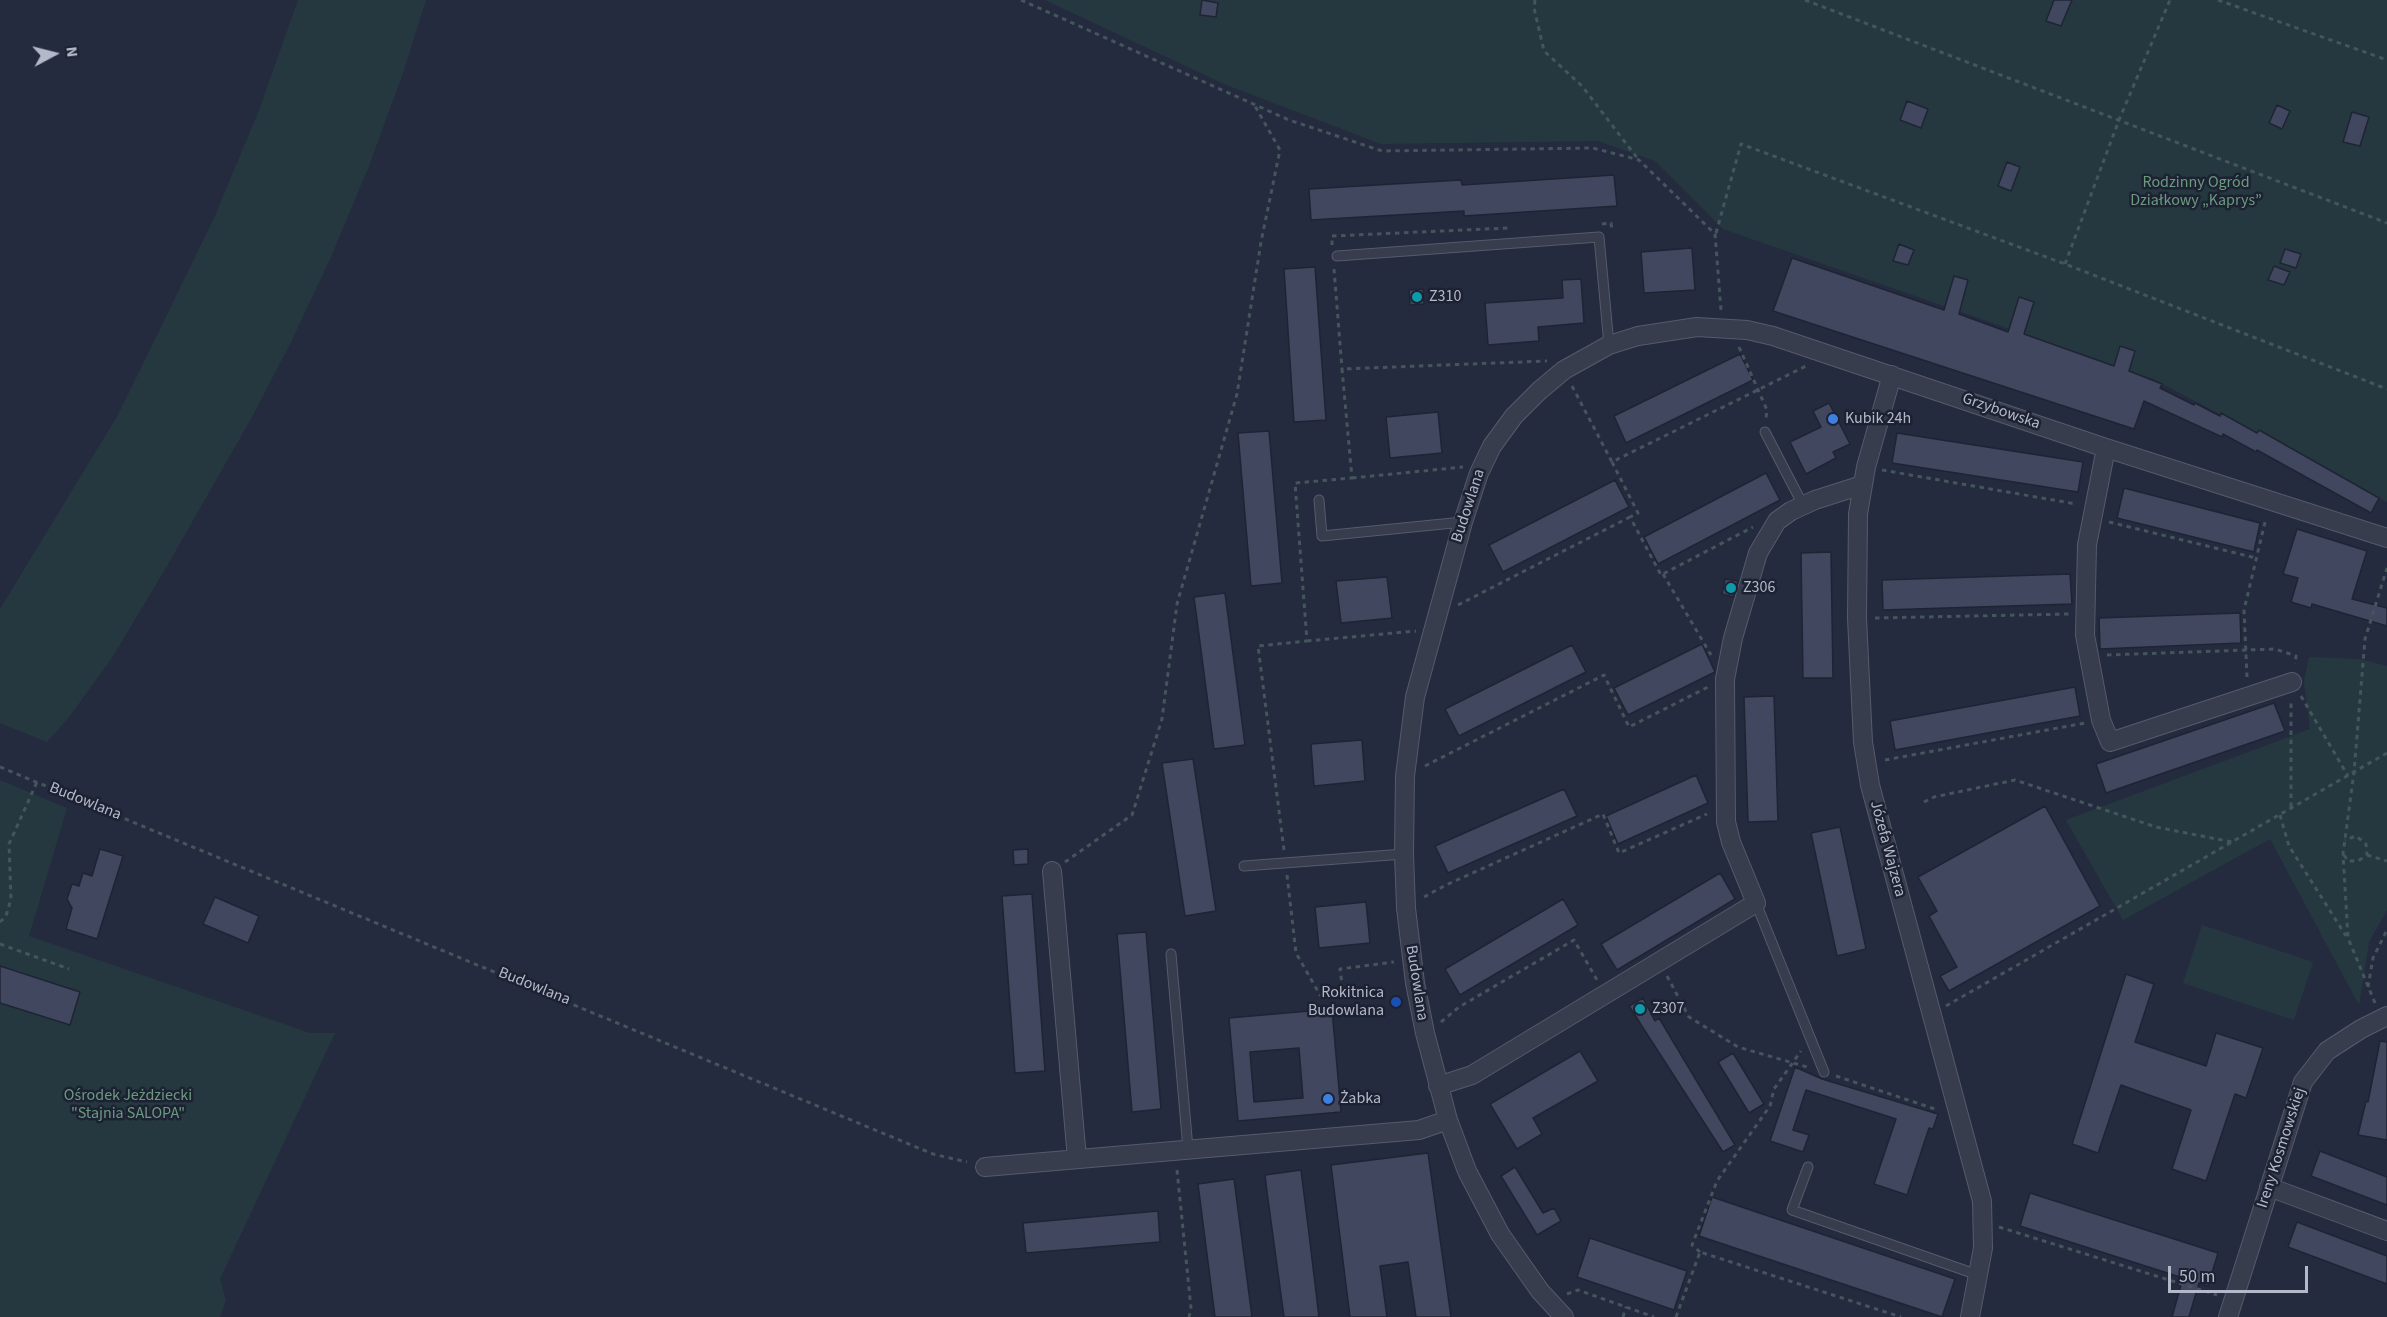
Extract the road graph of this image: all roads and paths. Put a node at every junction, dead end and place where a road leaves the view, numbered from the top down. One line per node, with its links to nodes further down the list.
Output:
1 (1022, 0): 7 (path)
2 (1535, 0): 9 (path)
3 (1805, 0): 8 (path)
4 (2170, 0): 8 (path)
5 (2218, 0): 6 (path)
6 (2387, 60)
7 (1254, 104): 9 (path); 68 (path)
8 (2119, 120): 10 (path); 13 (path)
9 (1639, 160): 11 (path)
10 (2387, 223)
11 (1715, 234): 13 (path); 14 (path)
12 (1337, 256): 15 (lane)
13 (2065, 264): 19 (path)
14 (1726, 327): 15 (street, Grzybowska); 16 (street, Grzybowska); 20 (path)
15 (1609, 345): 17 (street, Budowlana)
16 (1829, 354): 18 (street, Grzybowska); 20 (path)
17 (1564, 370): 23 (path); 25 (street, Budowlana); 26 (path)
18 (1892, 375): 22 (street, Grzybowska); 24 (street, Józefa Wajzera)
19 (2387, 388)
20 (1759, 389): 21 (path); 23 (path)
21 (1765, 432): 30 (lane)
22 (2106, 448): 29 (street, Grzybowska); 31 (street)
23 (1612, 462): 32 (path)
24 (1866, 467): 27 (street, Józefa Wajzera); 31 (path)
25 (1479, 473): 26 (path); 33 (street, Budowlana)
26 (1352, 478): 42 (path)
27 (1862, 485): 30 (street); 40 (street, Józefa Wajzera)
28 (1319, 500): 33 (lane)
29 (2270, 500): 35 (street, Grzybowska); 36 (path)
30 (1803, 505): 34 (street)
31 (2092, 512): 36 (path); 39 (street)
32 (1630, 517): 38 (path); 41 (path)
33 (1463, 522): 41 (street, Budowlana)
34 (1778, 522): 38 (path); 45 (street)
35 (2387, 538)
36 (2256, 558): 43 (path)
37 (2387, 568): 52 (path)
38 (1663, 574): 45 (path)
39 (2086, 614): 40 (path); 44 (street)
40 (1857, 618): 50 (street, Józefa Wajzera)
41 (1434, 623): 42 (path); 53 (street, Budowlana)
42 (1307, 641): 66 (path)
43 (2244, 650): 44 (path); 46 (path); 47 (path)
44 (2088, 656): 48 (street)
45 (1725, 678): 53 (path); 57 (street)
46 (2292, 682): 47 (street); 54 (path); 58 (path)
47 (2248, 697): 48 (street)
48 (2101, 720): 50 (path)
49 (2387, 753): 52 (path)
50 (1865, 764): 81 (street, Józefa Wajzera)
51 (0, 766): 55 (path, Budowlana)
52 (2354, 772): 54 (path); 60 (path)
53 (1405, 776): 62 (street, Budowlana)
54 (2348, 776): 58 (path)
55 (37, 782): 71 (path); 92 (path, Budowlana)
56 (1924, 802): 61 (path)
57 (1725, 806): 69 (path); 70 (street)
58 (2291, 808): 59 (path)
59 (2280, 815): 61 (path); 73 (path)
60 (2345, 840): 63 (path); 64 (path)
61 (2234, 842): 81 (path)
62 (1404, 854): 66 (lane); 87 (street, Budowlana)
63 (2343, 854): 64 (path); 73 (path)
64 (2367, 855): 65 (path)
65 (2387, 861)
66 (1286, 862): 67 (lane); 76 (path)
67 (1245, 866)
68 (1052, 871): 91 (street)
69 (1421, 899)
70 (1756, 903): 77 (street); 84 (lane)
71 (0, 922)
72 (2387, 930): 79 (path)
73 (2348, 938): 79 (path)
74 (0, 944): 78 (path)
75 (1171, 954): 90 (lane)
76 (1397, 962)
77 (1659, 962): 80 (street); 85 (path)
78 (69, 969)
79 (2368, 987): 82 (path)
80 (1605, 995): 83 (path); 87 (street)
81 (1933, 1014): 88 (street, Józefa Wajzera)
82 (2384, 1017): 94 (street, Ireny Kosmowskiej)
83 (1440, 1023)
84 (1810, 1037): 85 (path); 86 (lane)
85 (1792, 1064): 86 (path); 97 (path)
86 (1824, 1072): 88 (path)
87 (1438, 1086): 89 (street, Budowlana)
88 (1957, 1109): 95 (street, Józefa Wajzera)
89 (1448, 1120): 90 (street); 99 (street, Budowlana)
90 (1182, 1150): 91 (street); 102 (path)
91 (1077, 1159): 92 (street)
92 (985, 1167)
93 (1808, 1167): 98 (lane)
94 (2269, 1187): 96 (street); 101 (street, Ireny Kosmowskiej)
95 (1983, 1222): 98 (street, Józefa Wajzera); 101 (path)
96 (2387, 1231)
97 (1700, 1252): 106 (path); 107 (path)
98 (1978, 1275): 108 (street, Józefa Wajzera)
99 (1548, 1299): 100 (path); 103 (street, Budowlana)
100 (1626, 1307): 104 (path); 105 (path)
101 (2231, 1308)
102 (1189, 1317)
103 (1564, 1317)
104 (1623, 1317)
105 (1654, 1317)
106 (1676, 1317)
107 (1901, 1317)
108 (1970, 1317)

